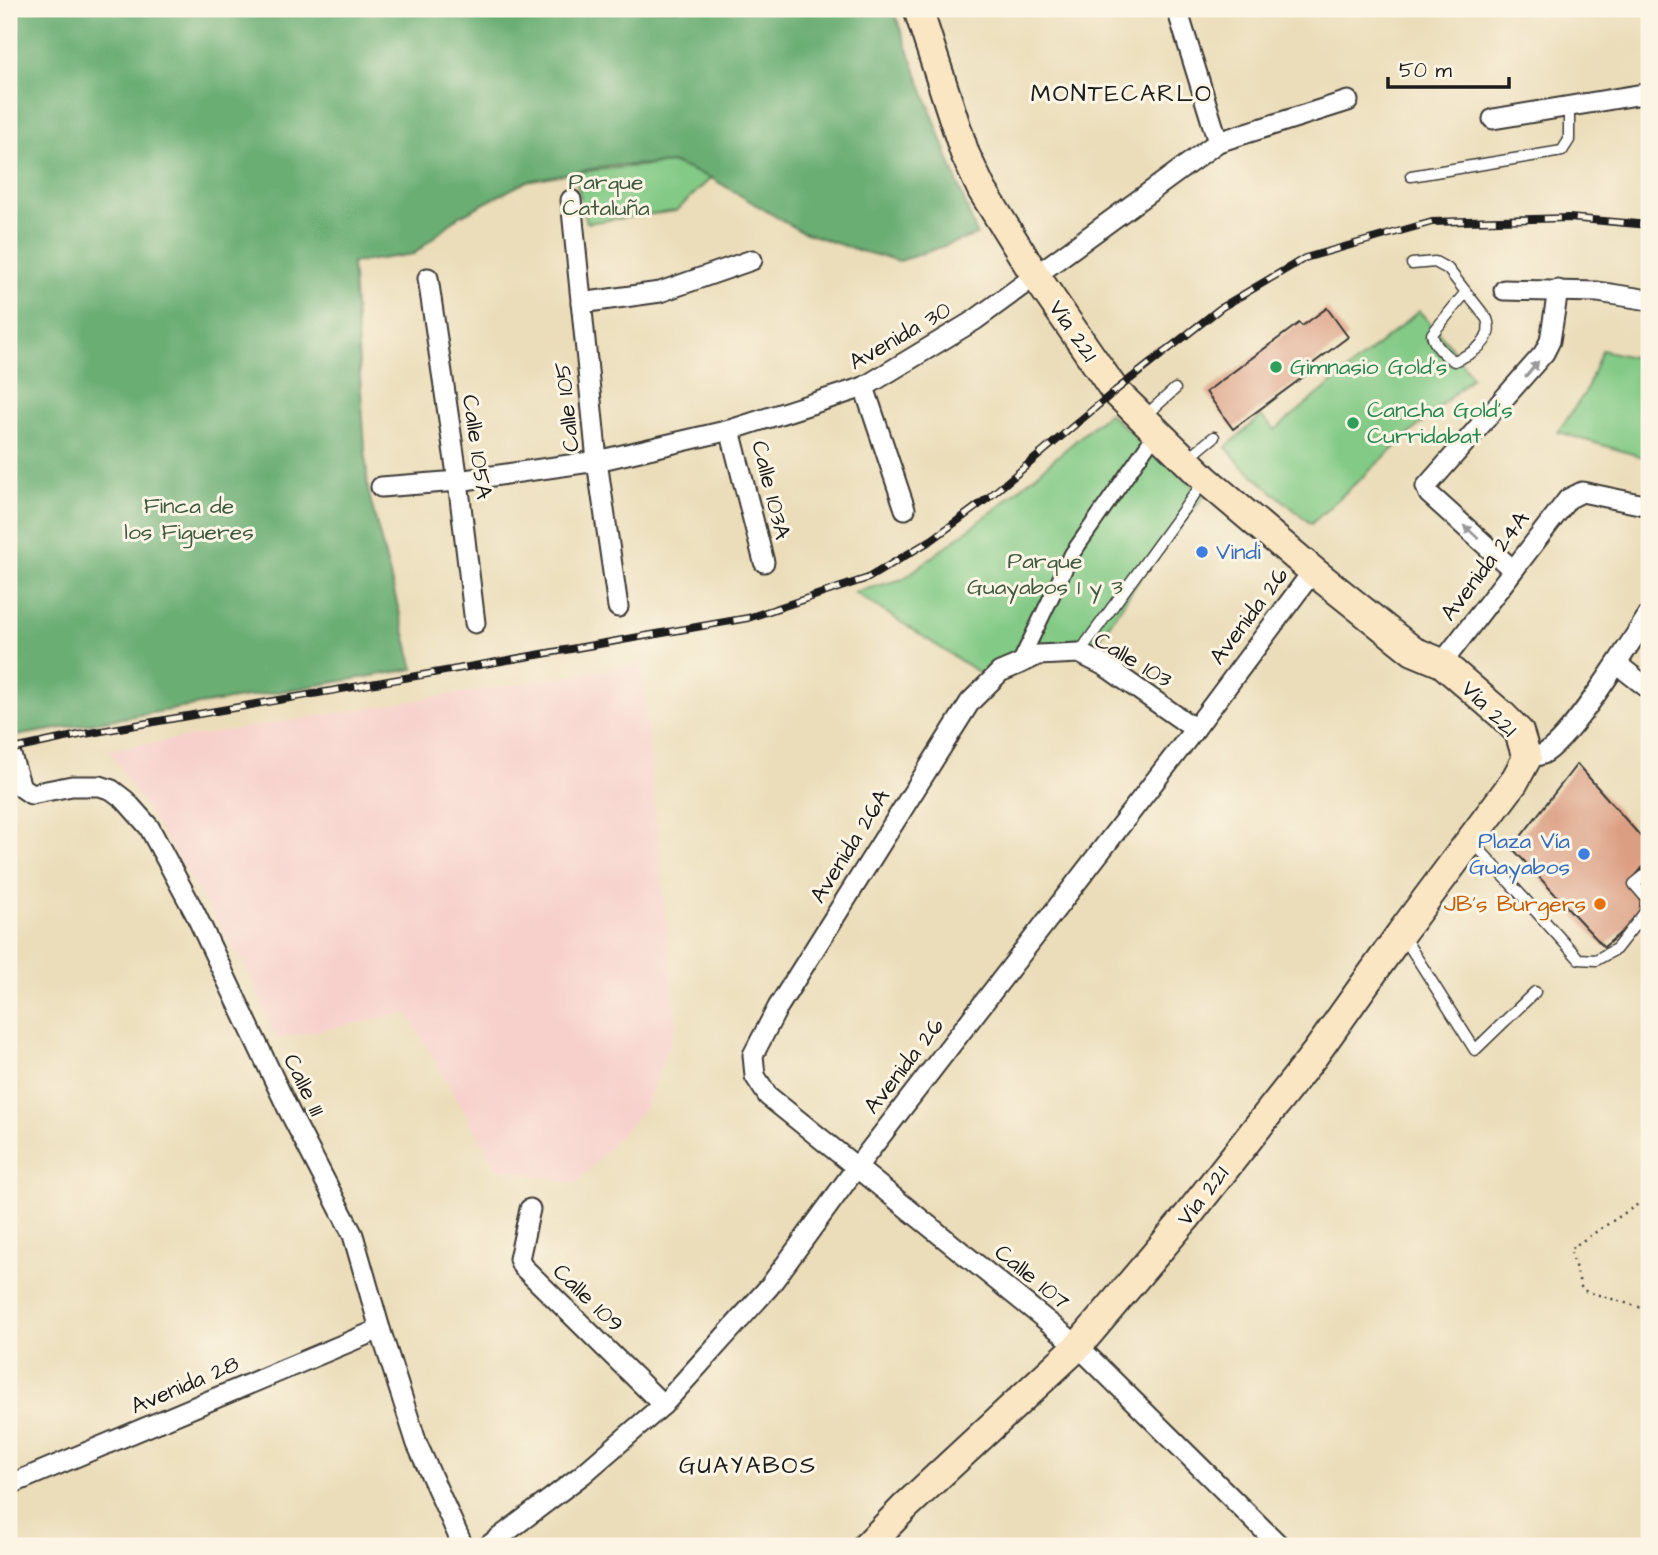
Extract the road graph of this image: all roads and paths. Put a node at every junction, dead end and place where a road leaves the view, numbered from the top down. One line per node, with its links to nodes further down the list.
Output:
1 (918, 9): 12 (main road, Vía 221)
2 (1177, 9): 7 (street)
3 (1649, 93): 5 (street)
4 (1348, 101): 7 (street, Avenida 30)
5 (1569, 107): 6 (street); 8 (lane)
6 (1493, 119)
7 (1218, 142): 12 (street, Avenida 30)
8 (1410, 176)
9 (571, 200): 18 (street, Calle 105)
10 (752, 260): 18 (street)
11 (1412, 264): 16 (lane)
12 (1035, 275): 19 (street, Avenida 30); 21 (main road, Vía 221)
13 (428, 278): 27 (street, Calle 105A)
14 (1504, 290): 15 (street)
15 (1558, 290): 17 (street); 32 (street, one-way to 15)
16 (1466, 292): 16 (lane)
17 (1649, 300)
18 (581, 303): 24 (street, Calle 105)
19 (864, 387): 22 (street, Avenida 30); 30 (street)
20 (1175, 389): 21 (lane)
21 (1149, 426): 25 (main road, Vía 221); 39 (street)
22 (730, 430): 24 (street, Avenida 30); 31 (street, Calle 103A)
23 (1214, 437): 25 (lane)
24 (597, 461): 27 (street, Avenida 30); 34 (street, Calle 105)
25 (1185, 461): 26 (main road, Vía 221)
26 (1206, 480): 33 (main road, Vía 221); 37 (lane)
27 (458, 481): 28 (street, Avenida 30); 36 (street, Calle 105A)
28 (381, 487)
29 (1649, 506): 32 (street, Avenida 24A)
30 (905, 509)
31 (764, 562)
32 (1513, 570): 38 (street, Avenida 24A)
33 (1313, 571): 38 (main road, Vía 221); 43 (street, Avenida 26)
34 (618, 607)
35 (1649, 614): 40 (street)
36 (475, 623)
37 (1079, 653): 39 (street, Calle 103); 43 (street, Calle 103)
38 (1442, 663): 45 (main road, Vía 221)
39 (1019, 664): 41 (street, Calle 103)
40 (1616, 664): 42 (street); 45 (street)
41 (1000, 673): 50 (street, Avenida 26A)
42 (1649, 689)
43 (1195, 729): 51 (street, Avenida 26)
44 (9, 749): 55 (street, Calle 111)
45 (1527, 758): 46 (main road, Vía 221)
46 (1471, 841): 47 (lane); 48 (main road, Vía 221)
47 (1649, 872)
48 (1401, 933): 49 (lane); 56 (main road, Vía 221)
49 (1535, 992)
50 (753, 1055): 51 (street, Calle 107)
51 (856, 1168): 56 (street, Calle 107); 57 (street, Avenida 26)
52 (1649, 1197): 54 (path)
53 (530, 1209): 57 (street, Calle 109)
54 (1649, 1310)
55 (380, 1329): 58 (street, Avenida 28); 59 (street, Calle 111)
56 (1078, 1346): 61 (main road, Vía 221); 62 (street, Calle 107)
57 (663, 1405): 60 (street, Avenida 26)
58 (9, 1485)
59 (463, 1546)
60 (488, 1546)
61 (867, 1546)
62 (1280, 1546)

